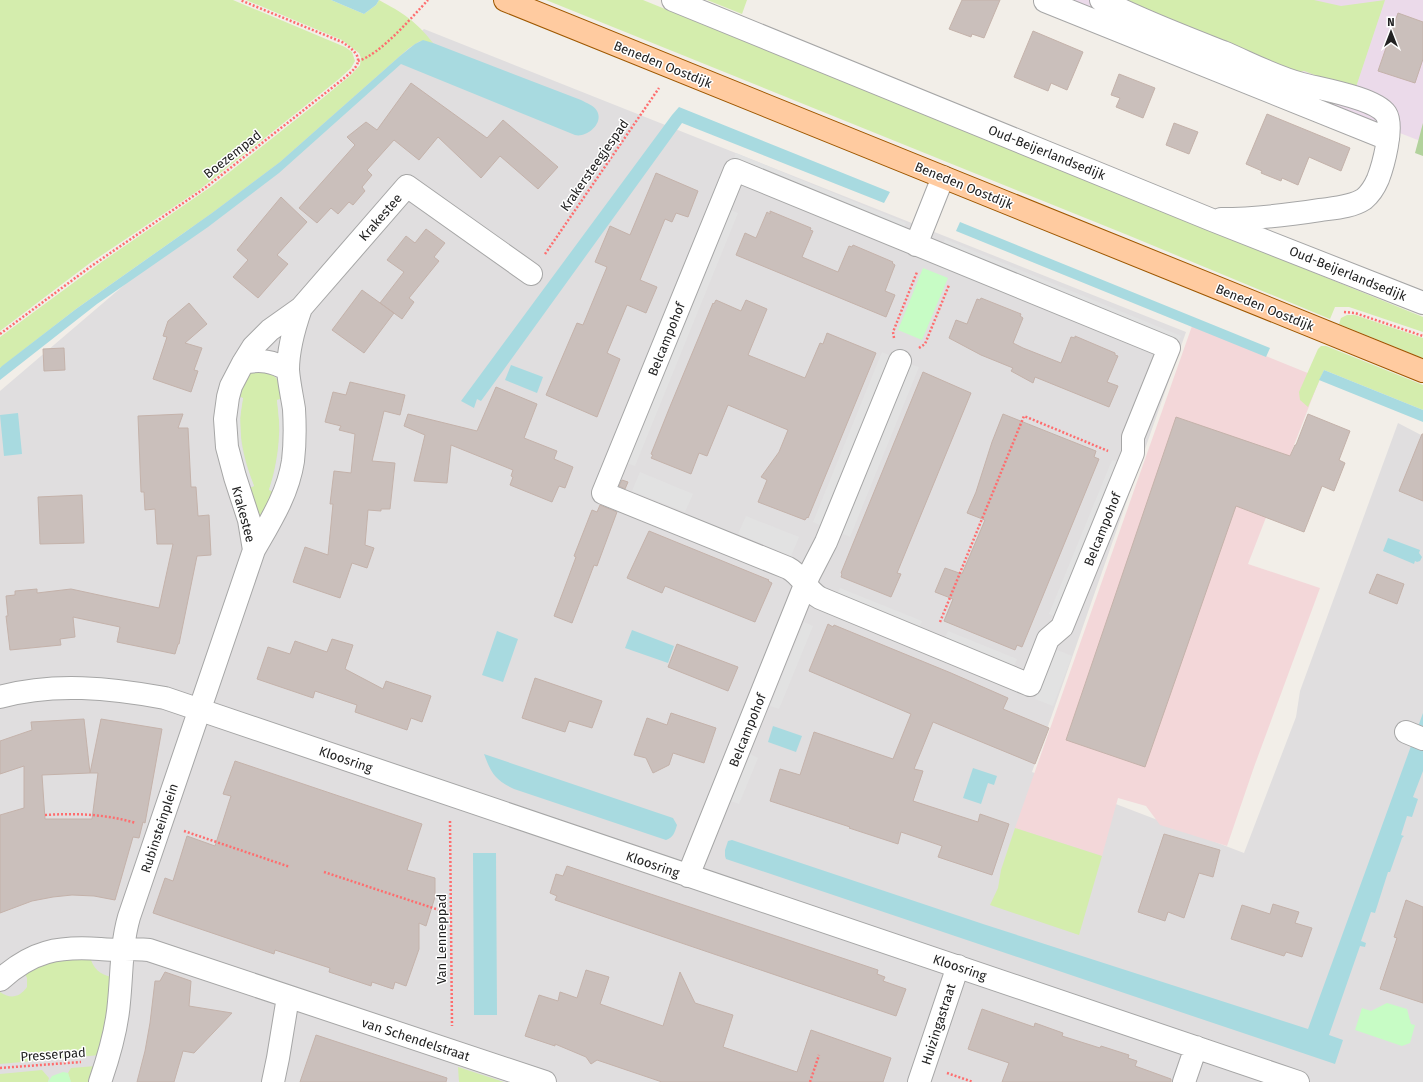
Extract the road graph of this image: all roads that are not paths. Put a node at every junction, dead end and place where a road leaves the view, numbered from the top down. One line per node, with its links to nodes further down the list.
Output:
1 (505, 0): 6 (main road, Beneden Oostdijk)
2 (673, 0): 7 (street, Oud-Beijerlandsedijk)
3 (1101, 0): 5 (street)
4 (1045, 1): 5 (street)
5 (1388, 139): 7 (street)
6 (943, 177): 8 (street); 15 (main road, Beneden Oostdijk)
7 (1212, 220): 10 (street, Oud-Beijerlandsedijk)
8 (921, 247): 17 (street, Belcampohof); 17 (street, Belcampohof)
9 (531, 274): 11 (street, Krakestee)
10 (1423, 303)
11 (301, 308): 13 (street, Krakestee); 14 (street, Krakestee)
12 (900, 361): 17 (street, Belcampohof)
13 (242, 363): 14 (street); 16 (street, Krakestee)
14 (288, 370): 16 (street, Krakestee)
15 (1423, 371)
16 (254, 550): 19 (street, Krakestee)
17 (806, 584): 20 (street, Belcampohof)
18 (0, 697): 19 (street, Kloosring)
19 (199, 709): 20 (street, Kloosring); 21 (street, Rubinsteinplein)
20 (688, 876): 22 (street, Kloosring)
21 (123, 949): 23 (street); 24 (street, van Schendelstraat); 26 (street, Rubinsteinplein)
22 (958, 966): 25 (street, Kloosring); 29 (street, Huizingastraat)
23 (0, 980)
24 (288, 996): 27 (street); 28 (street, van Schendelstraat)
25 (1196, 1047): 30 (street); 31 (street, Kloosring)
26 (100, 1082)
27 (273, 1082)
28 (545, 1082)
29 (919, 1082)
30 (1184, 1082)
31 (1298, 1082)

